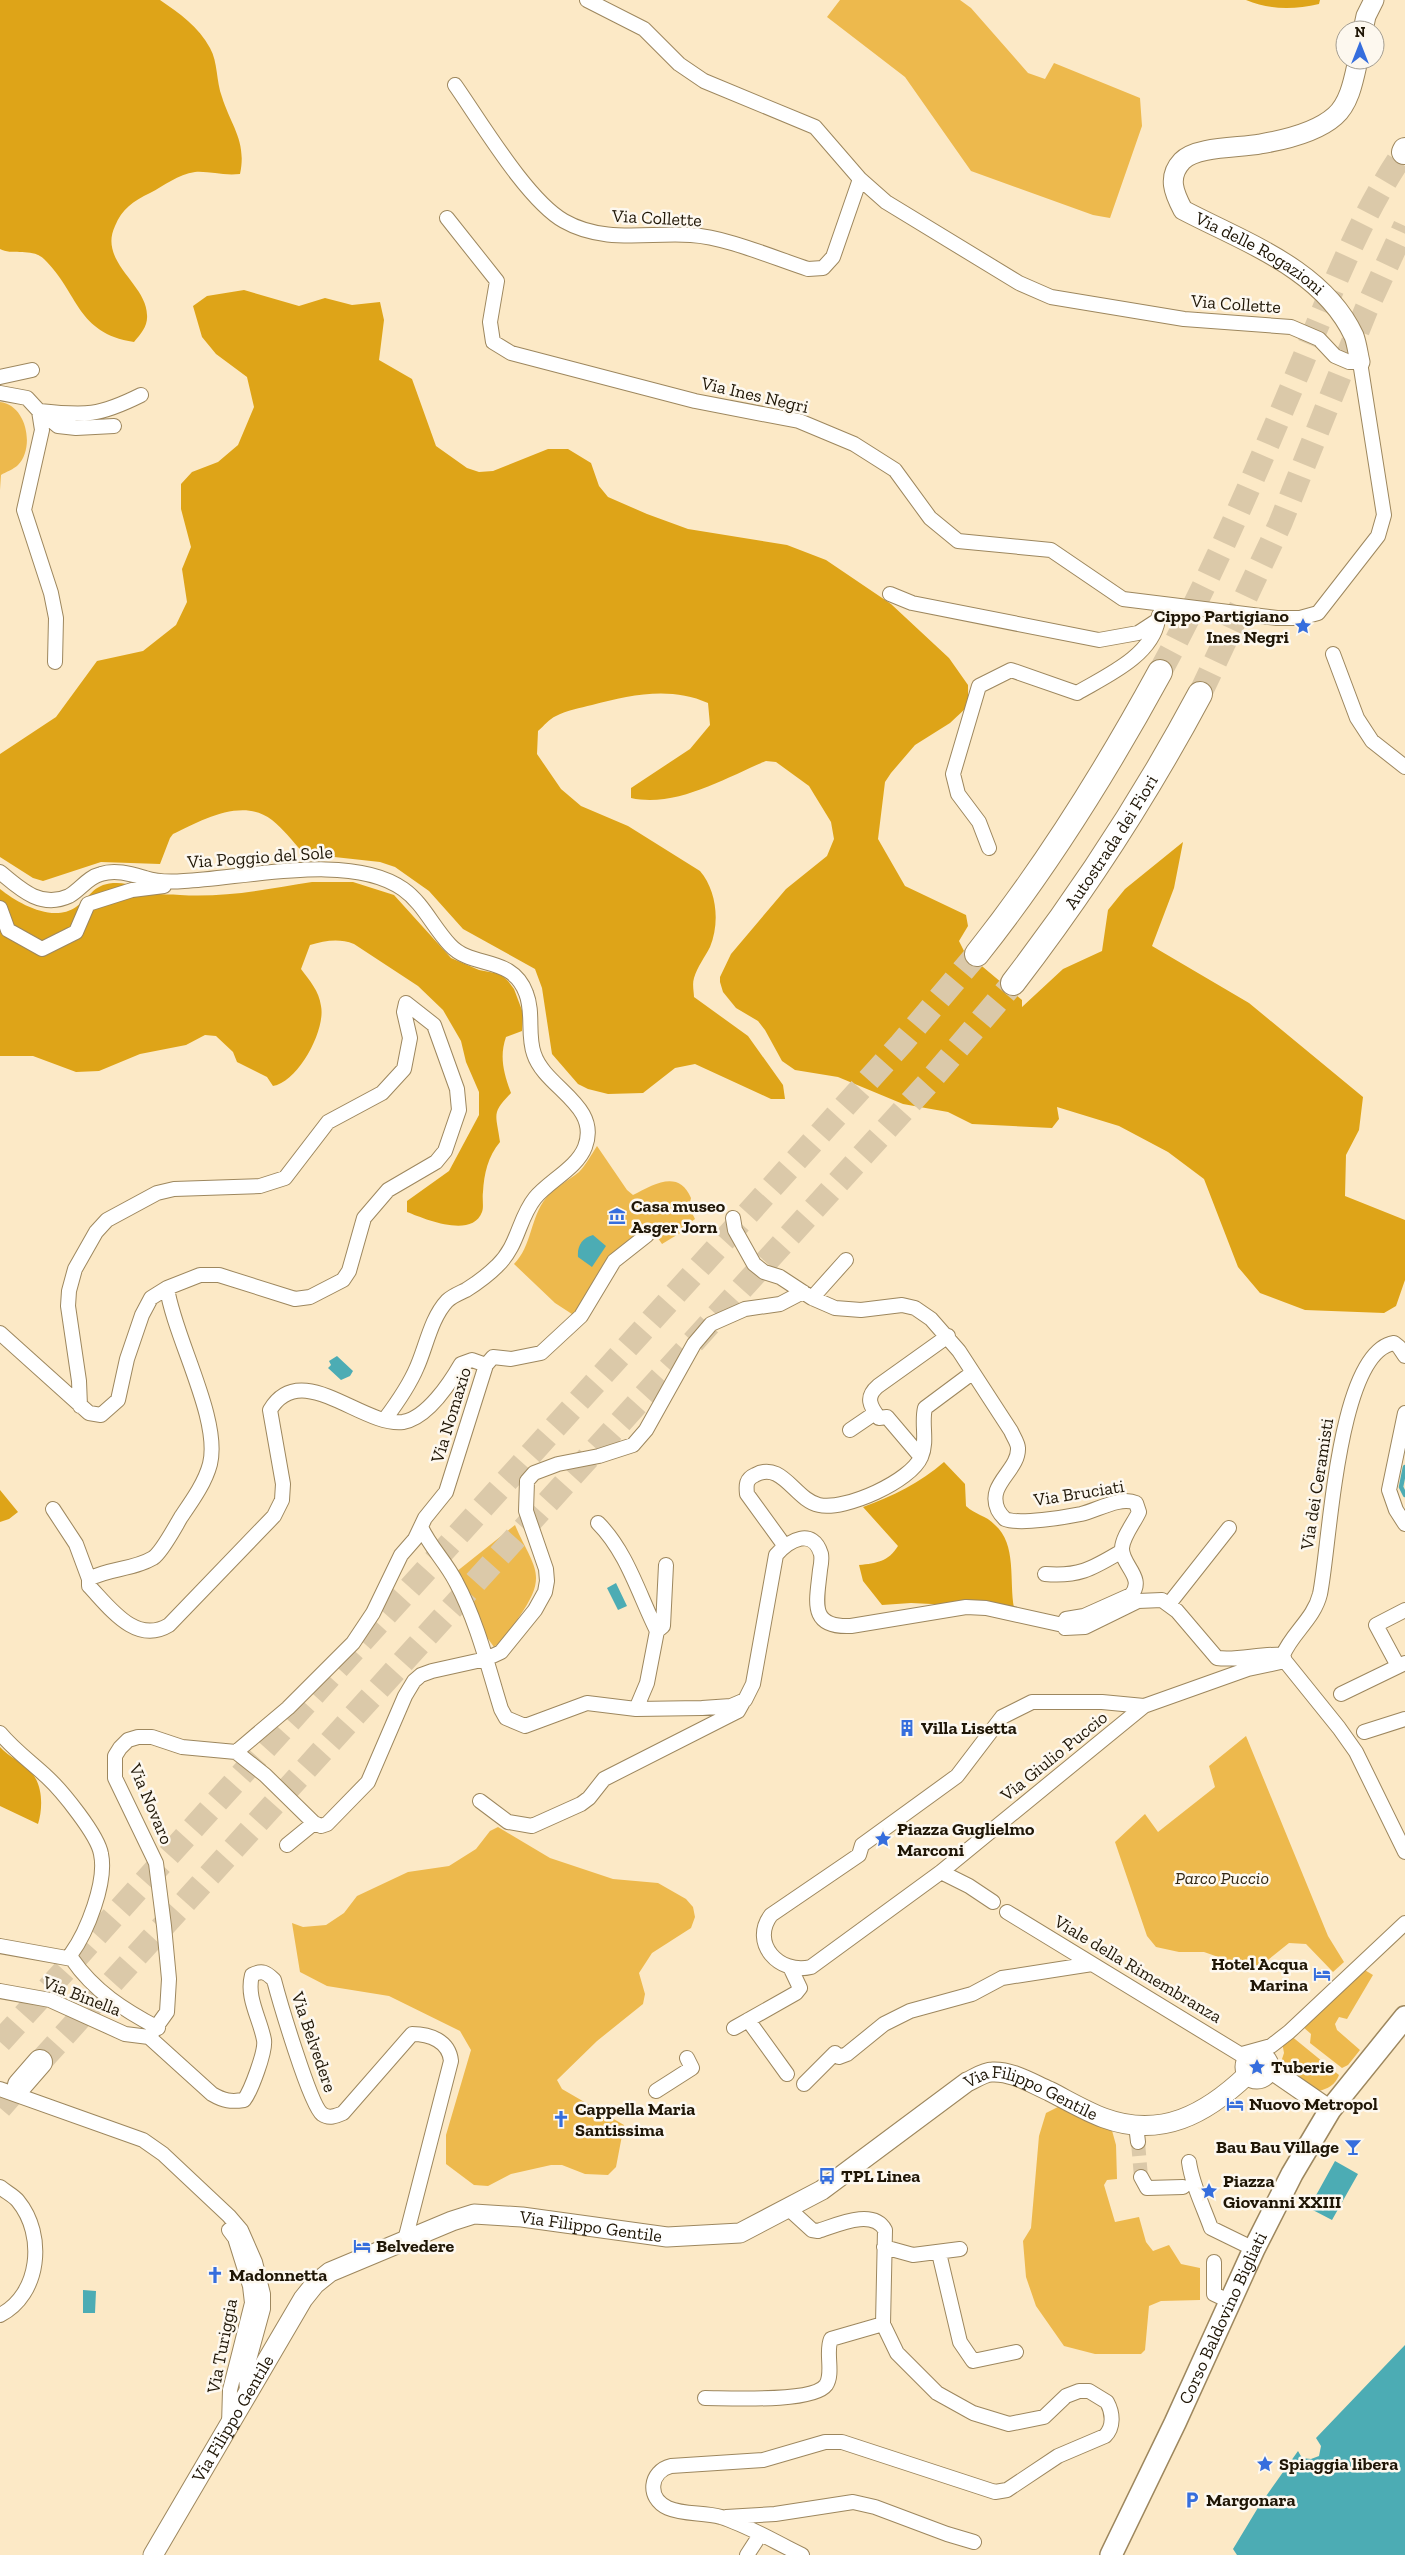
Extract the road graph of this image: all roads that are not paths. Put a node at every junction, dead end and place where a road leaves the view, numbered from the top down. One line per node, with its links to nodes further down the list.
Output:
1 (587, 0): 6 (street, Via Collette)
2 (1374, 0): 3 (street)
3 (1365, 20)
4 (1356, 70): 8 (street, Via delle Rogazioni)
5 (455, 85): 6 (street, Via Collette)
6 (860, 178): 8 (street, Via Collette)
7 (446, 218): 16 (street, Via Ines Negri)
8 (1360, 362): 16 (street, Via Ines Negri)
9 (32, 370): 10 (street)
10 (0, 377)
11 (0, 393): 13 (street)
12 (141, 395): 13 (street)
13 (39, 411): 14 (street); 19 (street)
14 (114, 426)
15 (890, 594): 17 (street)
16 (1161, 604): 17 (street)
17 (1158, 620): 23 (street)
18 (1333, 654): 22 (street)
19 (55, 662)
20 (1160, 672): 27 (highway)
21 (1200, 694): 28 (highway, Autostrada dei Fiori)
22 (1405, 767)
23 (990, 848)
24 (0, 872): 25 (street, Via Poggio del Sole)
25 (183, 882): 26 (street); 42 (street, Via Poggio del Sole)
26 (0, 908)
27 (977, 954)
28 (1013, 983)
29 (733, 1218): 33 (street, Via Bruciati)
30 (647, 1236): 37 (street)
31 (846, 1260): 33 (street)
32 (167, 1288): 39 (street); 39 (street); 54 (street)
33 (808, 1295): 35 (street, Via Bruciati); 60 (street)
34 (0, 1333): 39 (street)
35 (948, 1336): 38 (street, Via Bruciati); 40 (street)
36 (1405, 1356): 59 (street, Via dei Ceramisti)
37 (486, 1365): 42 (street, Via Nomaxio); 48 (street, Via Nomaxio)
38 (972, 1373): 44 (street); 51 (street, Via Bruciati)
39 (80, 1406)
40 (875, 1413): 43 (street); 44 (street)
41 (1405, 1413): 47 (street)
42 (385, 1419): 54 (street)
43 (850, 1430)
44 (921, 1457): 50 (street)
45 (53, 1509): 54 (street)
46 (598, 1523): 58 (street)
47 (1405, 1524)
48 (421, 1527): 60 (street); 69 (street, Via Nomaxio)
49 (1229, 1528): 55 (street)
50 (784, 1545): 57 (street); 63 (street)
51 (1122, 1551): 53 (street); 57 (street)
52 (666, 1565): 58 (street)
53 (1045, 1574)
54 (89, 1579)
55 (1169, 1604): 57 (street); 59 (street)
56 (1405, 1610): 61 (street)
57 (1063, 1625)
58 (657, 1631): 65 (street)
59 (1284, 1658): 64 (street); 73 (street)
60 (486, 1659): 65 (street); 71 (street)
61 (1402, 1664): 62 (street)
62 (1341, 1694)
63 (745, 1700): 65 (street); 70 (street)
64 (1144, 1706): 74 (street, Via Giulio Puccio); 81 (street)
65 (636, 1709)
66 (1405, 1719): 67 (street)
67 (1364, 1732)
68 (0, 1733): 79 (street)
69 (236, 1752): 71 (street); 86 (street, Via Novaro)
70 (480, 1801)
71 (314, 1823): 72 (street)
72 (287, 1845)
73 (1405, 1852)
74 (941, 1872): 75 (street); 81 (street, Via Giulio Puccio)
75 (993, 1902)
76 (1007, 1912): 80 (street, Viale della Rimembranza)
77 (1405, 1923): 89 (street)
78 (0, 1946): 79 (street)
79 (72, 1959): 86 (street)
80 (1092, 1964): 89 (street, Viale della Rimembranza); 91 (street)
81 (791, 1969): 84 (street)
82 (0, 1991): 86 (street, Via Binella)
83 (1405, 2017): 94 (main road, Corso Baldovino Bigliati)
84 (748, 2020): 85 (street); 90 (street)
85 (734, 2028)
86 (154, 2033): 101 (street, Via Belvedere)
87 (687, 2058): 93 (street)
88 (40, 2062): 92 (highway)
89 (1246, 2063): 94 (street); 100 (street, Via Filippo Gentile)
90 (787, 2074)
91 (804, 2084)
92 (10, 2087): 99 (street, Via Turiggia)
93 (656, 2091)
94 (1330, 2110): 104 (main road, Corso Baldovino Bigliati)
95 (1189, 2162): 104 (street)
96 (1141, 2177): 98 (street)
97 (0, 2187): 108 (street)
98 (1183, 2187)
99 (205, 2195): 111 (street, Via Turiggia); 113 (street, Via Turiggia)
100 (790, 2209): 101 (street, Via Filippo Gentile); 102 (street)
101 (405, 2240): 111 (street, Via Filippo Gentile)
102 (884, 2247): 105 (street); 109 (street)
103 (960, 2249): 105 (street)
104 (1254, 2249): 107 (main road, Corso Baldovino Bigliati)
105 (939, 2253): 110 (street)
106 (1214, 2262): 107 (street)
107 (1231, 2302): 120 (main road, Corso Baldovino Bigliati)
108 (0, 2315)
109 (883, 2324): 112 (street); 114 (street)
110 (1016, 2352)
111 (247, 2394): 113 (street, Via Filippo Gentile)
112 (705, 2398)
113 (229, 2426): 117 (street, Via Filippo Gentile)
114 (720, 2517): 115 (street); 116 (street)
115 (760, 2535): 118 (street); 119 (street)
116 (974, 2542)
117 (153, 2555)
118 (747, 2555)
119 (802, 2555)
120 (1111, 2555)

